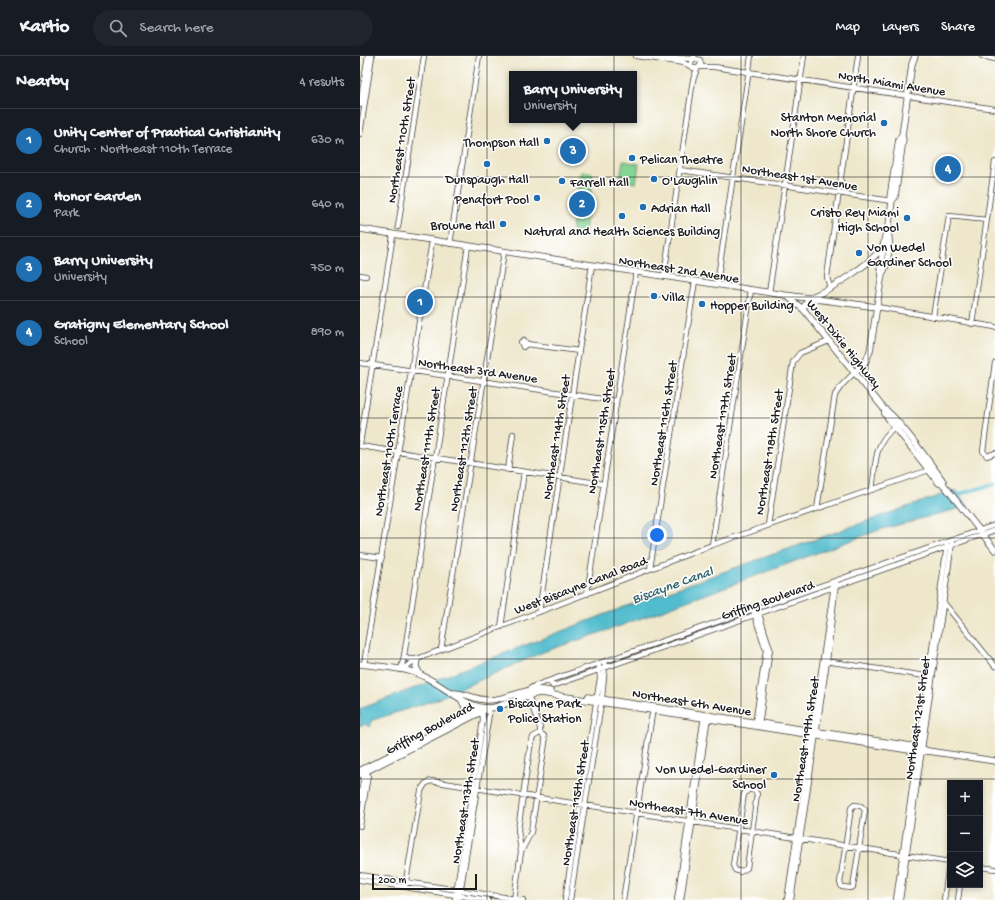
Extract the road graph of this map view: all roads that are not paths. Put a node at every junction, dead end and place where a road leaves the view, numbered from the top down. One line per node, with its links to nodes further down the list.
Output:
1 (424, 56): 36 (street, Northeast 110th Street)
2 (479, 56): 41 (street)
3 (636, 56): 15 (street)
4 (659, 56): 12 (street, North Miami Avenue)
5 (751, 56): 18 (street)
6 (804, 56): 20 (street)
7 (858, 56): 22 (street)
8 (911, 56): 14 (main road)
9 (915, 56): 14 (main road)
10 (982, 56): 13 (street)
11 (370, 57): 21 (street)
12 (696, 58): 15 (street); 16 (street, North Miami Avenue); 17 (street)
13 (995, 59)
14 (912, 64): 23 (main road)
15 (691, 67): 17 (street, North Miami Avenue); 19 (street)
16 (714, 67): 17 (street, North Miami Avenue); 18 (street, North Miami Avenue)
17 (698, 68): 19 (street)
18 (748, 72): 20 (street, North Miami Avenue); 30 (street)
19 (693, 80): 29 (street)
20 (801, 80): 22 (street, North Miami Avenue); 31 (street)
21 (365, 85): 24 (street); 26 (street)
22 (854, 87): 23 (street, North Miami Avenue); 32 (street)
23 (907, 96): 25 (street, North Miami Avenue); 34 (main road)
24 (360, 105)
25 (995, 109)
26 (361, 121): 27 (street)
27 (360, 134)
28 (995, 162): 33 (street)
29 (680, 170): 30 (street, Northeast 1st Avenue); 50 (street)
30 (733, 177): 31 (street, Northeast 1st Avenue); 52 (street)
31 (785, 185): 32 (street, Northeast 1st Avenue); 55 (street)
32 (840, 194): 34 (street, Northeast 1st Avenue); 53 (street)
33 (993, 195): 35 (street)
34 (892, 201): 38 (main road)
35 (987, 220): 61 (street); 62 (street)
36 (398, 227)
37 (360, 229): 39 (main road, Northeast 2nd Avenue)
38 (888, 232): 42 (main road); 47 (main road)
39 (393, 235): 40 (main road, Northeast 2nd Avenue); 69 (street)
40 (432, 241): 41 (main road, Northeast 2nd Avenue); 70 (street, Northeast 110th Terrace)
41 (450, 244): 43 (main road, Northeast 2nd Avenue)
42 (884, 244): 47 (main road); 53 (main road)
43 (468, 246): 44 (main road, Northeast 2nd Avenue); 72 (street, Northeast 111th Street)
44 (504, 252): 45 (main road, Northeast 2nd Avenue); 73 (street, Northeast 112th Street)
45 (592, 265): 46 (main road, Northeast 2nd Avenue); 66 (street, Northeast 114th Street)
46 (636, 272): 50 (main road, Northeast 2nd Avenue); 75 (street, Northeast 115th Street)
47 (882, 274): 60 (main road)
48 (360, 275): 49 (street)
49 (366, 276)
50 (664, 276): 51 (main road, Northeast 2nd Avenue)
51 (695, 281): 52 (main road, Northeast 2nd Avenue); 102 (street, Northeast 116th Street)
52 (717, 284): 54 (main road, Northeast 2nd Avenue)
53 (830, 288): 57 (main road)
54 (751, 290): 55 (main road, Northeast 2nd Avenue); 97 (street, Northeast 117th Street)
55 (769, 293): 56 (main road, Northeast 2nd Avenue)
56 (785, 295): 57 (main road, Northeast 2nd Avenue); 59 (main road, West Dixie Highway)
57 (809, 298): 58 (main road, Northeast 2nd Avenue)
58 (816, 299): 59 (main road); 60 (main road, Northeast 2nd Avenue)
59 (803, 308): 64 (main road, West Dixie Highway)
60 (877, 308): 61 (street, Northeast 2nd Avenue); 71 (main road)
61 (933, 317): 62 (street, Northeast 2nd Avenue)
62 (972, 324): 63 (street, Northeast 2nd Avenue)
63 (995, 327)
64 (830, 341): 71 (main road, West Dixie Highway); 92 (street, Northeast 118th Street)
65 (527, 344): 66 (street)
66 (579, 351): 74 (street, Northeast 114th Street)
67 (360, 363): 69 (street, Northeast 3rd Avenue)
68 (995, 363): 81 (street)
69 (372, 365): 70 (street, Northeast 3rd Avenue); 79 (street)
70 (411, 371): 72 (street, Northeast 3rd Avenue); 80 (street, Northeast 110th Terrace)
71 (855, 372): 76 (main road, West Dixie Highway); 91 (street)
72 (448, 376): 73 (street, Northeast 3rd Avenue); 82 (street, Northeast 111th Street)
73 (484, 382): 74 (street, Northeast 3rd Avenue); 83 (street, Northeast 112th Street)
74 (572, 394): 75 (street, Northeast 3rd Avenue); 87 (street, Northeast 114th Street)
75 (616, 401): 88 (street, Northeast 115th Street)
76 (884, 409): 77 (main road, West Dixie Highway); 89 (main road, West Dixie Highway)
77 (895, 427): 85 (main road, West Dixie Highway); 90 (street)
78 (513, 434): 84 (street)
79 (360, 445): 80 (street)
80 (398, 452): 82 (street); 101 (street, Northeast 110th Terrace)
81 (995, 453)
82 (435, 458): 83 (street); 111 (street, Northeast 111th Street)
83 (471, 464): 84 (street); 110 (street, Northeast 112th Street)
84 (508, 470): 86 (street)
85 (929, 470): 89 (main road, West Dixie Highway); 90 (street, West Biscayne Canal Road)
86 (524, 472): 87 (street); 109 (street)
87 (560, 477): 88 (street); 107 (street, Northeast 114th Street)
88 (603, 484): 104 (street, Northeast 115th Street)
89 (944, 485): 95 (main road, West Dixie Highway)
90 (872, 490): 91 (street, West Biscayne Canal Road)
91 (817, 509): 92 (street, West Biscayne Canal Road)
92 (768, 525): 97 (street, West Biscayne Canal Road)
93 (995, 525): 95 (street, Griffing Boulevard)
94 (995, 530): 95 (street, Griffing Boulevard)
95 (981, 532): 96 (street, Griffing Boulevard); 98 (street, Griffing Boulevard); 99 (main road, West Dixie Highway)
96 (950, 540): 98 (street, Northeast 121st Street); 103 (street, Griffing Boulevard)
97 (712, 545): 102 (street, West Biscayne Canal Road)
98 (950, 546): 103 (street, Griffing Boulevard); 105 (street, Northeast 121st Street); 120 (street, Northeast 121st Street)
99 (995, 550)
100 (360, 555): 101 (street)
101 (382, 558): 114 (street, Northeast 110th Terrace)
102 (650, 569): 104 (street, West Biscayne Canal Road)
103 (834, 584): 106 (street, Griffing Boulevard); 108 (street, Griffing Boulevard); 113 (street, Northeast 119th Street)
104 (587, 594): 107 (street, West Biscayne Canal Road)
105 (944, 603): 116 (street); 120 (street, Northeast 121st Street)
106 (755, 610): 108 (street); 115 (street, Griffing Boulevard)
107 (539, 612): 109 (street, West Biscayne Canal Road)
108 (757, 615): 115 (street, Griffing Boulevard); 134 (street)
109 (501, 626): 110 (street, West Biscayne Canal Road)
110 (441, 650): 112 (street, West Biscayne Canal Road)
111 (404, 656): 112 (street); 118 (street, Northeast 111th Street)
112 (417, 659): 118 (street, West Biscayne Canal Road); 119 (main road)
113 (825, 661): 120 (street); 136 (street, Northeast 119th Street)
114 (362, 664): 118 (main road, Northeast 6th Avenue)
115 (605, 665): 117 (street, Griffing Boulevard); 127 (street, Northeast 115th Street)
116 (995, 666)
117 (600, 667): 122 (street, Griffing Boulevard); 127 (street, Northeast 115th Street)
118 (401, 670): 119 (main road, Northeast 6th Avenue)
119 (420, 675): 121 (main road, Northeast 6th Avenue)
120 (931, 677): 138 (street, Northeast 121st Street); 138 (street, Northeast 121st Street)
121 (453, 693): 124 (main road, Northeast 6th Avenue); 125 (main road, Northeast 6th Avenue)
122 (528, 693): 123 (main road, Griffing Boulevard); 126 (main road, Northeast 6th Avenue); 127 (main road, Northeast 6th Avenue); 129 (main road, Griffing Boulevard); 135 (street)
123 (537, 693): 127 (main road, Northeast 6th Avenue)
124 (461, 699): 129 (main road, Northeast 6th Avenue); 130 (main road)
125 (478, 700): 126 (main road, Northeast 6th Avenue); 129 (main road)
126 (491, 700): 129 (main road, Griffing Boulevard)
127 (599, 700): 128 (main road, Northeast 6th Avenue); 148 (street, Northeast 115th Street)
128 (652, 708): 132 (main road, Northeast 6th Avenue); 149 (street)
129 (484, 709): 130 (street, Griffing Boulevard); 131 (street, Griffing Boulevard); 133 (street, Northeast 113th Street); 144 (street, Northeast 113th Street)
130 (463, 717): 137 (street, Griffing Boulevard)
131 (475, 717): 133 (street); 137 (street, Griffing Boulevard)
132 (706, 717): 134 (main road, Northeast 6th Avenue); 150 (street)
133 (482, 722): 144 (street, Northeast 113th Street)
134 (757, 724): 136 (main road, Northeast 6th Avenue)
135 (540, 733): 145 (street); 146 (street)
136 (814, 733): 138 (main road, Northeast 6th Avenue); 154 (street, Northeast 119th Street)
137 (418, 742): 140 (street, Griffing Boulevard); 142 (street, Griffing Boulevard)
138 (922, 750): 139 (main road, Northeast 6th Avenue); 158 (street, Northeast 121st Street)
139 (995, 761)
140 (367, 766): 141 (street, Griffing Boulevard); 142 (street)
141 (360, 770)
142 (366, 772): 143 (street, Griffing Boulevard); 147 (street); 151 (street)
143 (360, 775)
144 (475, 788): 145 (street, Northeast 7th Avenue); 165 (street, Northeast 7th Avenue); 167 (street, Northeast 113th Street)
145 (523, 795): 146 (street, Northeast 7th Avenue); 157 (street)
146 (537, 798): 148 (street, Northeast 7th Avenue); 157 (street)
147 (360, 799)
148 (582, 805): 149 (street, Northeast 7th Avenue); 171 (street, Northeast 115th Street); 172 (street, Northeast 115th Street)
149 (636, 813): 150 (street, Northeast 7th Avenue); 173 (street)
150 (690, 823): 152 (street, Northeast 7th Avenue); 174 (street); 175 (street)
151 (360, 826)
152 (738, 829): 153 (street, Northeast 7th Avenue); 153 (street); 153 (street)
153 (752, 832): 154 (street, Northeast 7th Avenue)
154 (798, 839): 155 (street, Northeast 7th Avenue); 176 (street, Northeast 119th Street); 177 (street, Northeast 119th Street)
155 (844, 846): 156 (street, Northeast 7th Avenue); 156 (street); 156 (street)
156 (860, 849): 158 (street, Northeast 7th Avenue)
157 (521, 852): 168 (street)
158 (905, 855): 159 (street, Northeast 7th Avenue); 178 (street, Northeast 121st Street); 179 (street, Northeast 121st Street)
159 (947, 862)
160 (983, 867): 161 (street)
161 (995, 869)
162 (360, 875): 165 (street)
163 (360, 880): 165 (street)
164 (947, 881): 180 (street)
165 (405, 884): 167 (street)
166 (960, 888): 181 (street)
167 (458, 895): 168 (street); 169 (street)
168 (514, 899): 170 (street)
169 (488, 900)
170 (522, 900)
171 (565, 900)
172 (570, 900)
173 (623, 900)
174 (676, 900)
175 (681, 900)
176 (787, 900)
177 (791, 900)
178 (896, 900)
179 (900, 900)
180 (944, 900)
181 (958, 900)

